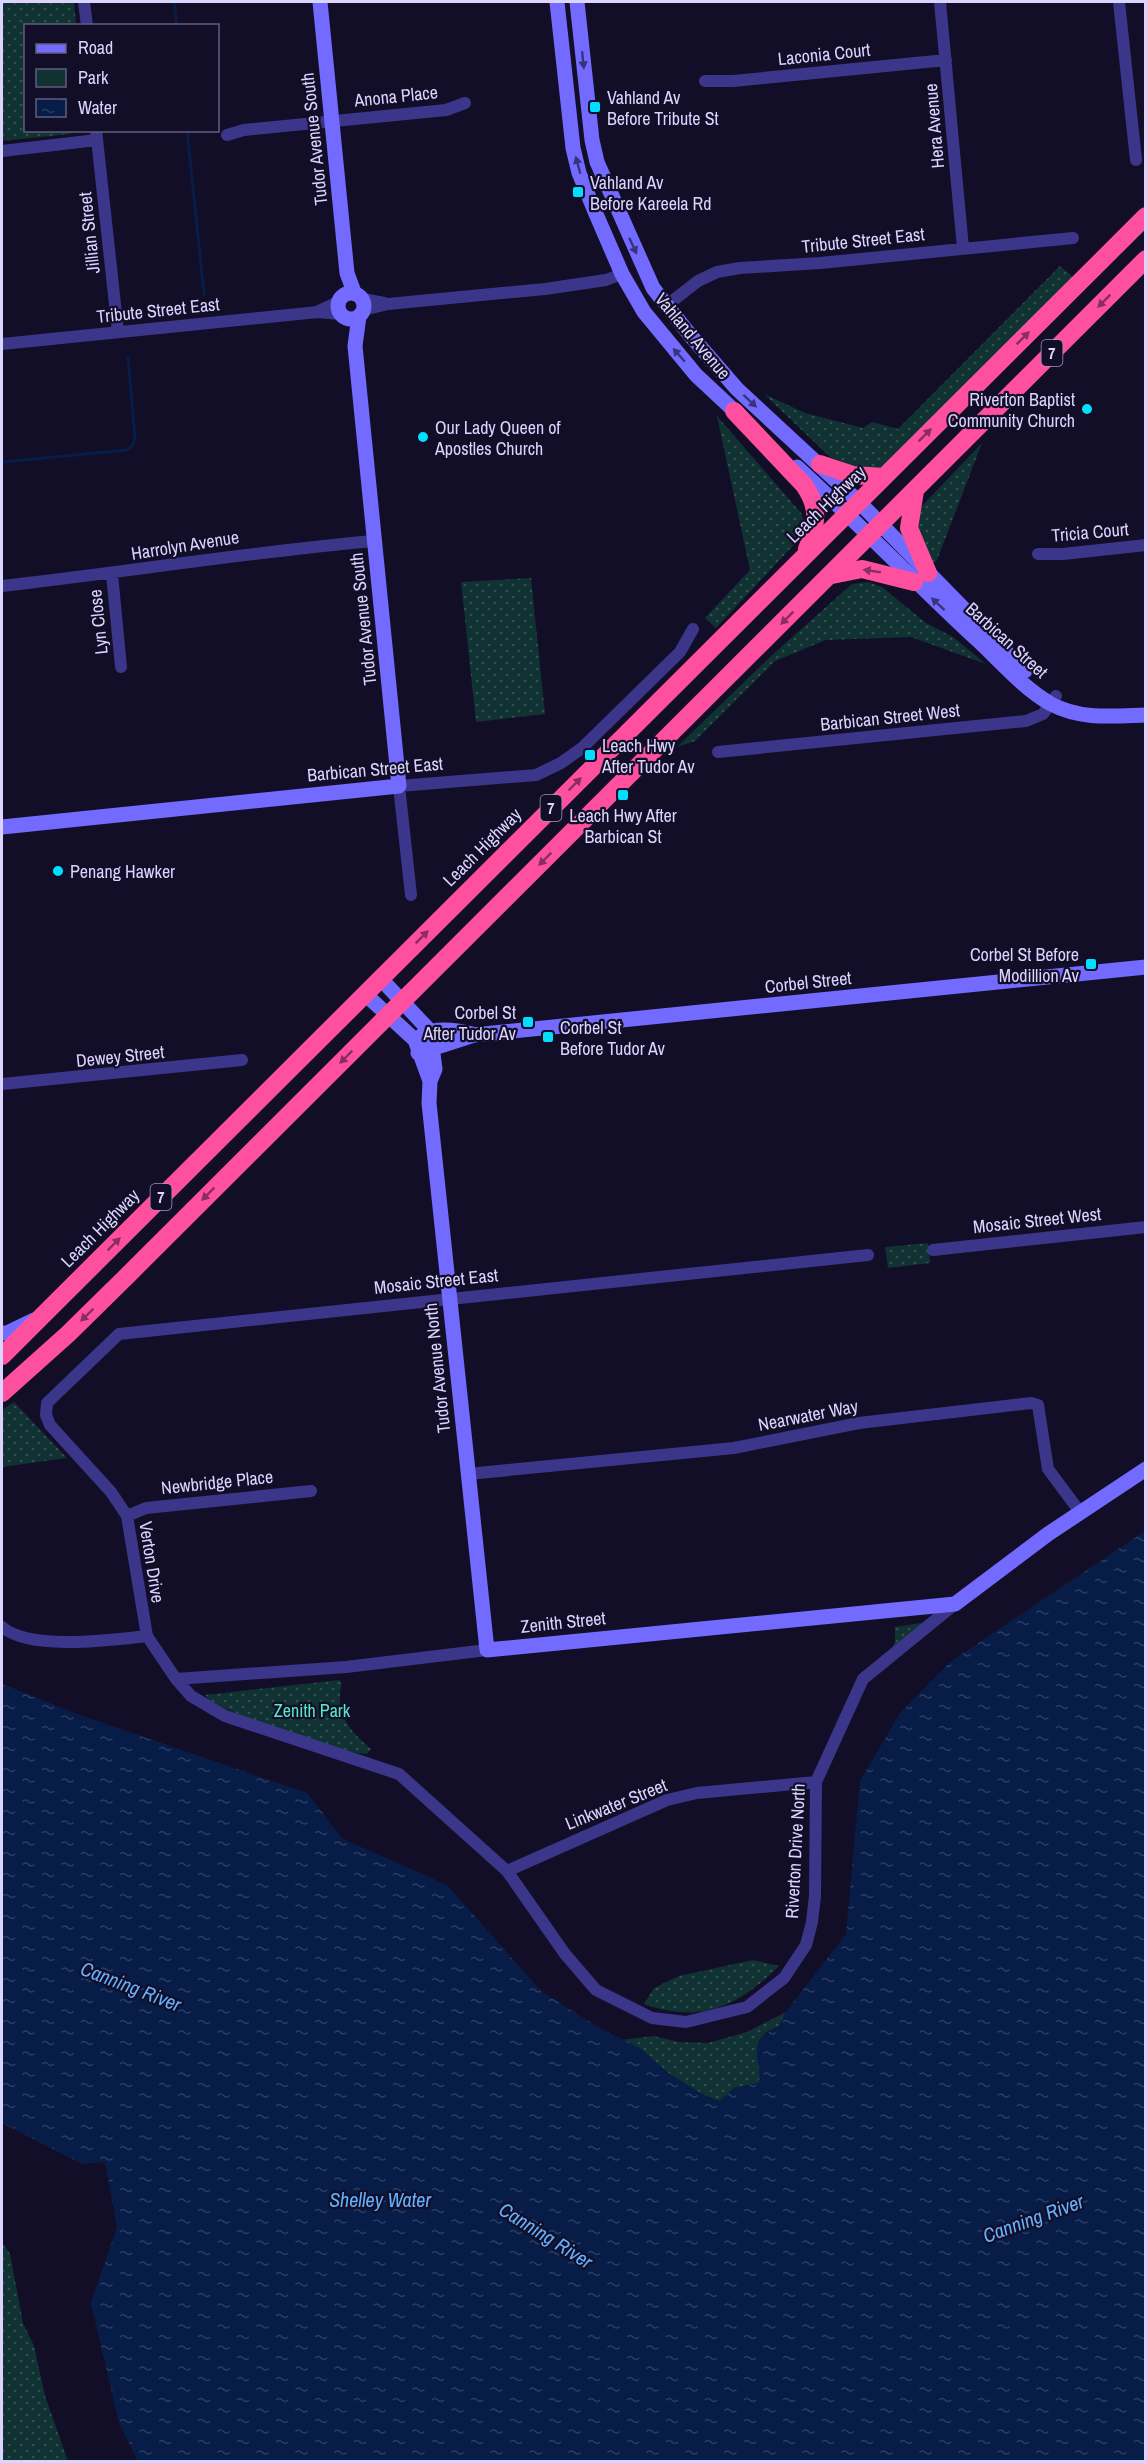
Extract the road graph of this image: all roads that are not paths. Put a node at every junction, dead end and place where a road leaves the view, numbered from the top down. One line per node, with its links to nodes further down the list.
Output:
1 (84, 2): 7 (street)
2 (320, 2): 11 (street, Tudor Avenue South)
3 (557, 2): 20 (street, Vahland Avenue, one-way to 3)
4 (577, 2): 22 (street, Vahland Avenue, one-way to 22)
5 (940, 2): 8 (street, Hera Avenue)
6 (1119, 2): 15 (street)
7 (87, 24)
8 (946, 60): 9 (street, Laconia Court); 18 (street, Hera Avenue)
9 (705, 81)
10 (465, 103): 11 (street, Anona Place)
11 (331, 121): 13 (street, Anona Place); 21 (street, Tudor Avenue South)
12 (97, 135): 14 (street); 23 (street, Jillian Street)
13 (227, 135)
14 (2, 151)
15 (1136, 160)
16 (1146, 216): 27 (highway, Leach Highway / 7, one-way to 16)
17 (1073, 238): 18 (street, Tribute Street East)
18 (963, 248): 22 (street, Tribute Street East)
19 (1146, 259): 28 (highway, 7, one-way to 28)
20 (622, 274): 21 (street, Tribute Street East); 25 (street, Vahland Avenue, one-way to 20)
21 (351, 306): 23 (street, Tribute Street East); 31 (street, Tudor Avenue South)
22 (666, 306): 26 (street, Vahland Avenue, one-way to 26)
23 (118, 332): 24 (street, Tribute Street East)
24 (2, 344)
25 (734, 411): 29 (street, Vahland Avenue); 33 (highway)
26 (819, 465): 27 (highway); 29 (street, Vahland Avenue)
27 (884, 477): 29 (highway, Leach Highway / 7)
28 (916, 490): 30 (highway, 7); 37 (highway)
29 (853, 508): 30 (street, Vahland Avenue); 33 (highway, Leach Highway / 7)
30 (875, 530): 36 (highway, 7); 37 (street, Barbican Street)
31 (374, 541): 35 (street, Harrolyn Avenue); 45 (street, Tudor Avenue South)
32 (1146, 545): 34 (street, Tricia Court)
33 (806, 553): 49 (highway, Leach Highway / 7, one-way to 33)
34 (1038, 554)
35 (112, 574): 38 (street, Harrolyn Avenue); 40 (street, Lyn Close)
36 (829, 577): 37 (highway, one-way to 36); 51 (highway, 7, one-way to 51)
37 (921, 578): 41 (street, Barbican Street)
38 (2, 585)
39 (693, 629): 45 (street, Barbican Street East)
40 (121, 667)
41 (1054, 700): 42 (street, Barbican Street); 43 (street, Barbican Street); 44 (street, Barbican Street West)
42 (1146, 707)
43 (1146, 715)
44 (718, 752)
45 (399, 786): 46 (street, Barbican Street East); 47 (street, Tudor Avenue South)
46 (2, 827)
47 (411, 895)
48 (1146, 967): 54 (street, Corbel Street)
49 (380, 978): 50 (highway, Leach Highway / 7); 51 (street)
50 (365, 994): 52 (street, Tudor Avenue North); 62 (highway, Leach Highway / 7, one-way to 50)
51 (403, 1000): 52 (highway, 7); 53 (street)
52 (388, 1015): 55 (street, Tudor Avenue North); 65 (highway, 7, one-way to 65)
53 (430, 1031): 54 (street, Corbel Street); 55 (street)
54 (474, 1035): 55 (street, Corbel Street)
55 (422, 1048): 61 (street, Tudor Avenue North)
56 (242, 1060): 57 (street, Dewey Street)
57 (2, 1084)
58 (1146, 1227): 59 (street, Mosaic Street West)
59 (933, 1250)
60 (868, 1255): 61 (street, Mosaic Street East)
61 (450, 1298): 68 (street, Mosaic Street East); 70 (street, Tudor Avenue North)
62 (43, 1316): 63 (street); 64 (highway, Leach Highway / 7)
63 (2, 1333)
64 (2, 1356)
65 (39, 1361): 66 (highway); 67 (highway, 7)
66 (2, 1368)
67 (2, 1393)
68 (45, 1415): 73 (street, Verton Drive)
69 (1146, 1469): 72 (street, Riverton Drive North)
70 (468, 1474): 72 (street, Nearwater Way); 77 (street, Tudor Avenue North)
71 (311, 1491): 73 (street, Newbridge Place)
72 (1080, 1512): 74 (street, Riverton Drive North)
73 (127, 1516): 76 (street, Verton Drive)
74 (955, 1604): 77 (street, Zenith Street); 79 (street, Riverton Drive North)
75 (2, 1627): 76 (street)
76 (147, 1636): 78 (street, Riverton Drive North)
77 (487, 1650): 78 (street, Zenith Street)
78 (176, 1679): 80 (street, Riverton Drive North)
79 (816, 1782): 80 (street, Linkwater Street); 80 (street, Riverton Drive North)
80 (507, 1871)

